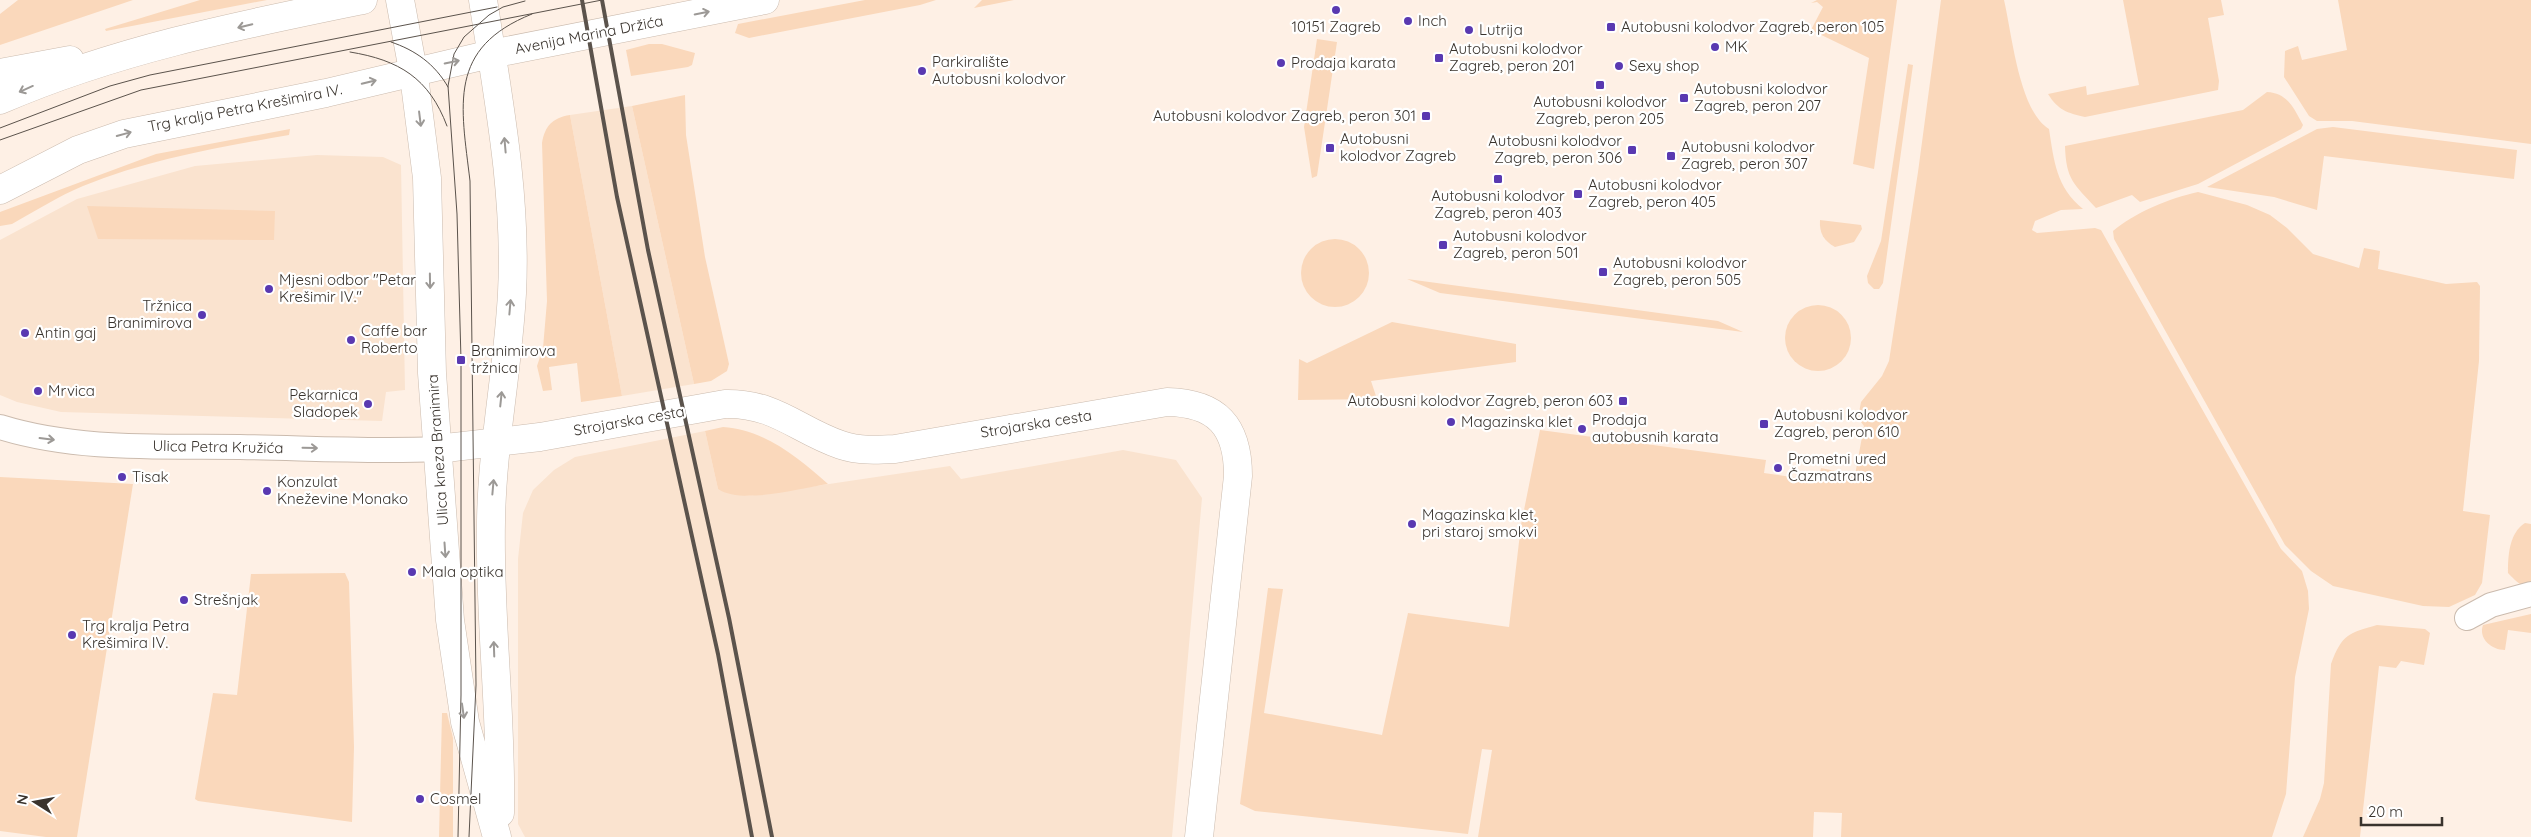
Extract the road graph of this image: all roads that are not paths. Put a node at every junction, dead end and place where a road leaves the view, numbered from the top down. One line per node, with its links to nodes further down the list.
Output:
1 (363, 0): 6 (main road, one-way to 6)
2 (400, 0): 7 (main road, Ulica kneza Branimira)
3 (482, 0): 5 (main road, Ulica kneza Branimira)
4 (765, 0): 5 (main road, Avenija Marina Držića, one-way to 4)
5 (491, 54): 7 (main road, Avenija Marina Držića, one-way to 5); 14 (main road, Ulica kneza Branimira, one-way to 5)
6 (122, 56): 8 (main road); 9 (main road, one-way to 9)
7 (413, 71): 10 (main road, Trg kralja Petra Krešimira IV., one-way to 7); 15 (main road, Ulica kneza Branimira, one-way to 15)
8 (0, 73)
9 (0, 100)
10 (78, 150): 11 (main road, Trg kralja Petra Krešimira IV.); 12 (main road, Trg kralja Petra Krešimira IV.)
11 (0, 169)
12 (0, 190)
13 (0, 427): 15 (street, Ulica Petra Kružića, one-way to 15)
14 (496, 443): 15 (main road, Strojarska cesta); 18 (main road, Ulica kneza Branimira, one-way to 14); 19 (main road, Strojarska cesta)
15 (437, 449): 18 (main road, Ulica kneza Branimira, one-way to 18)
16 (2531, 594): 17 (street)
17 (2467, 618)
18 (498, 837)
19 (1199, 837)

